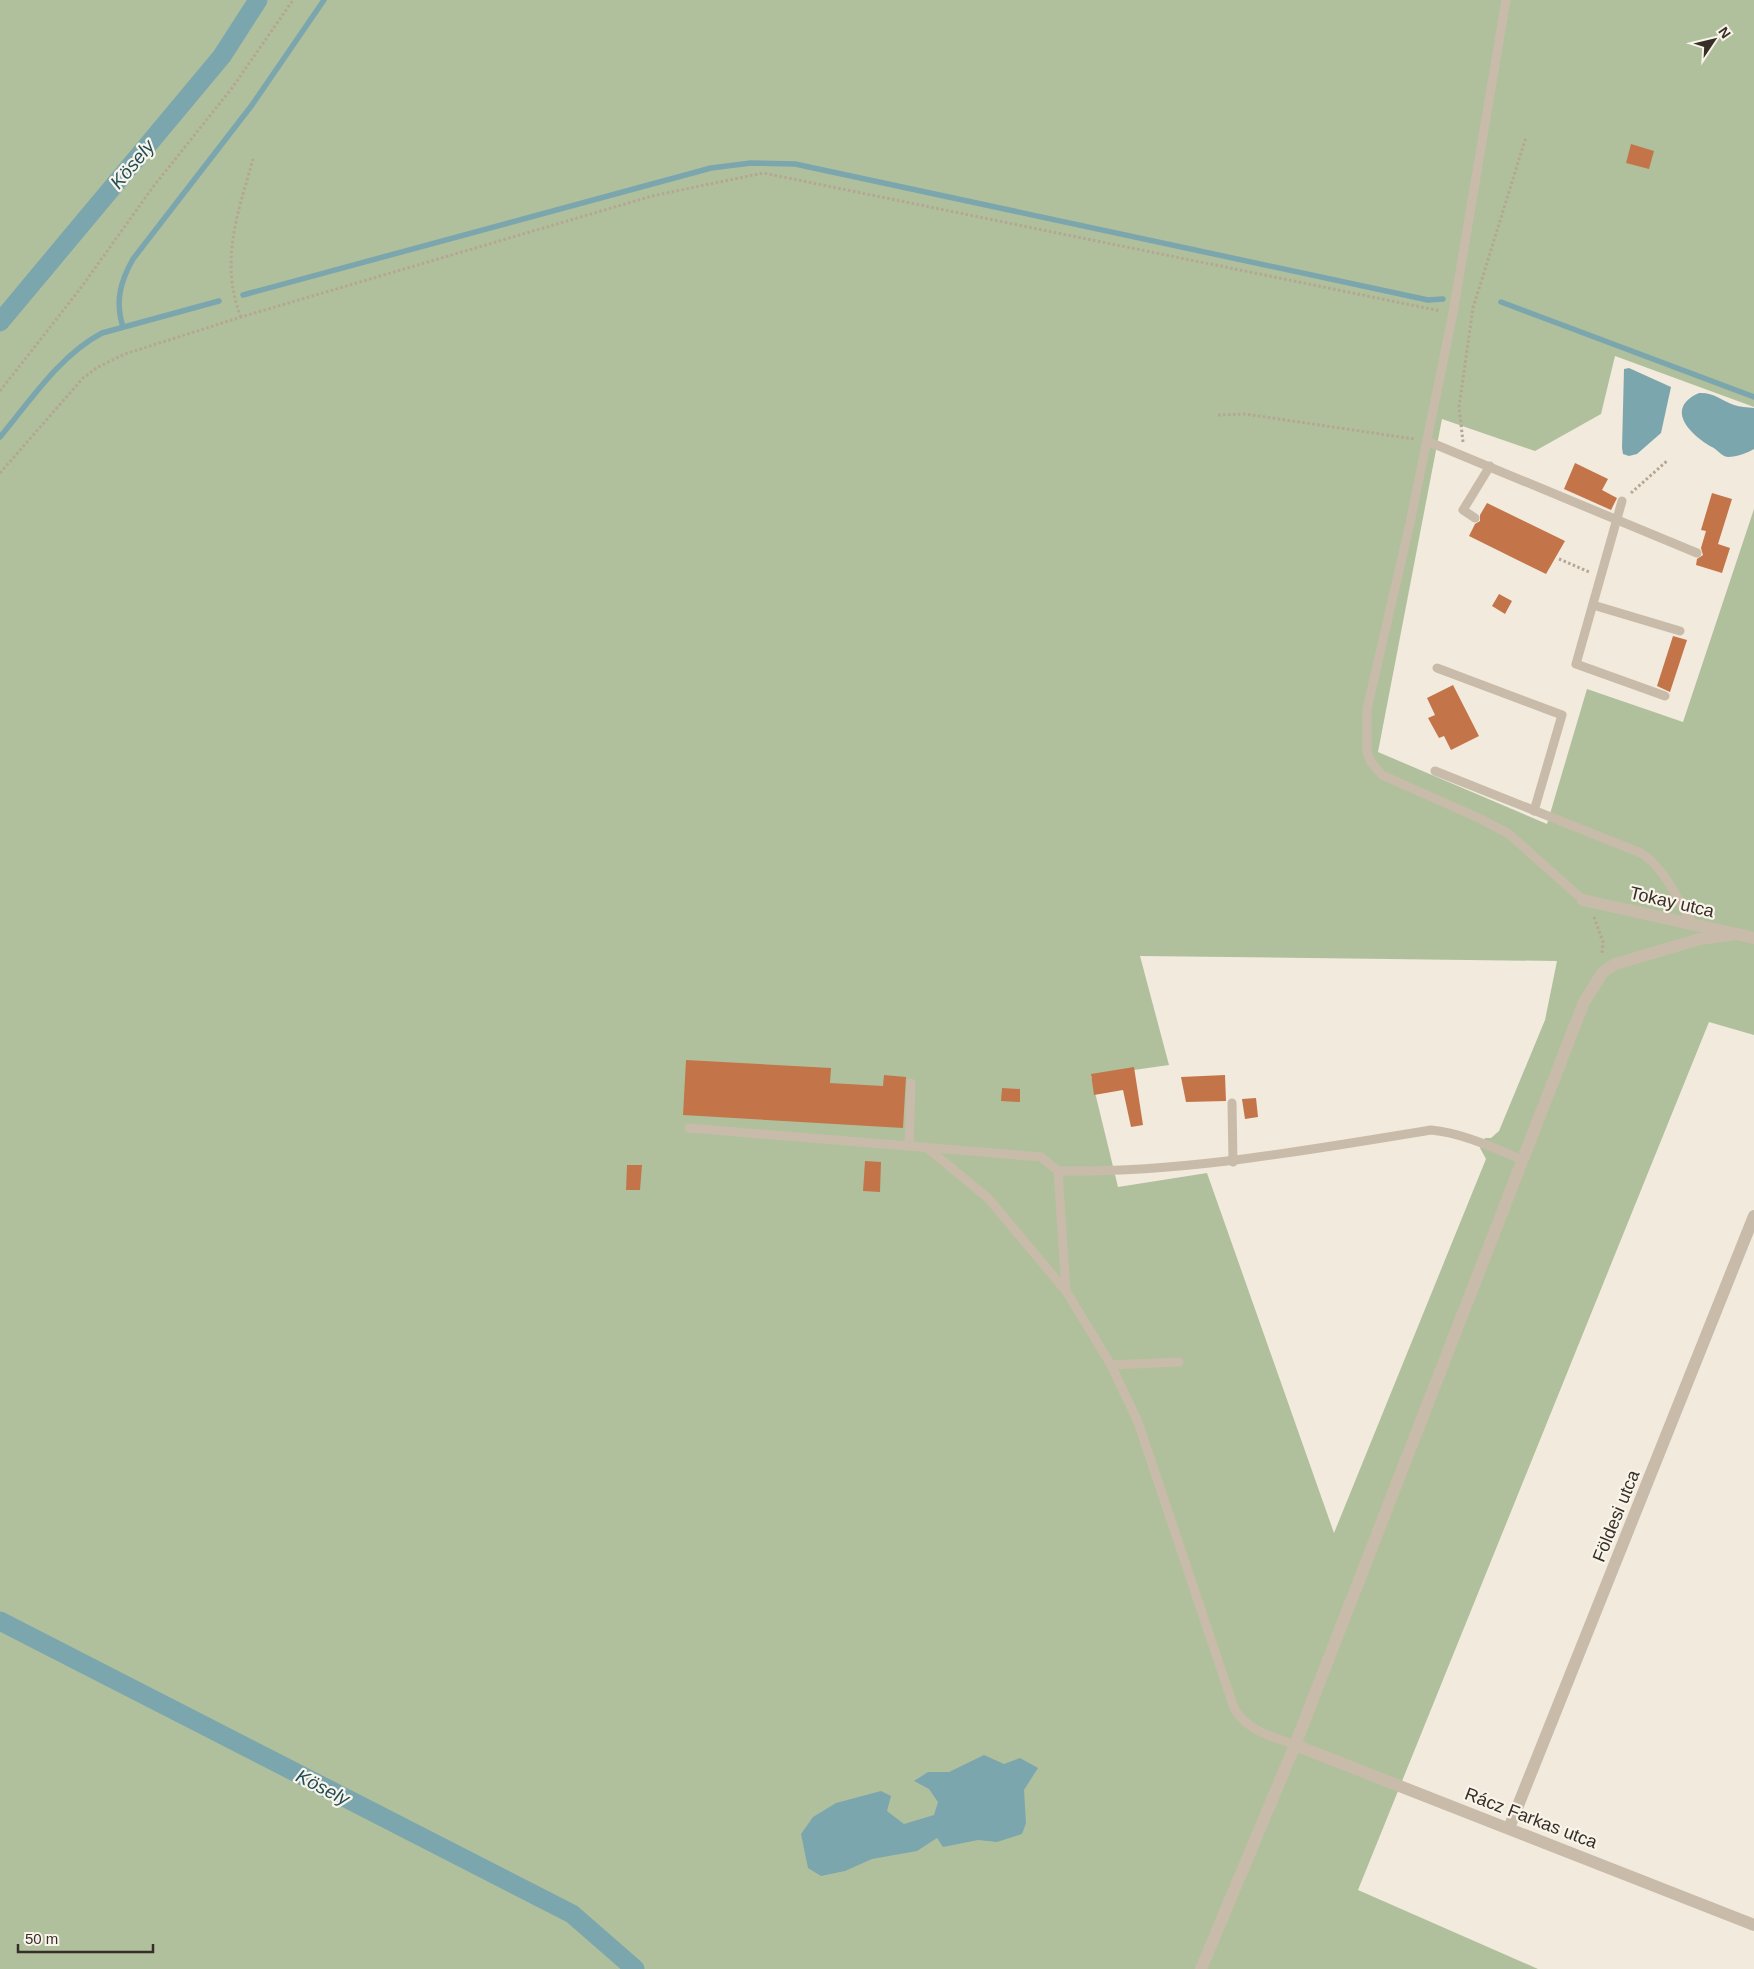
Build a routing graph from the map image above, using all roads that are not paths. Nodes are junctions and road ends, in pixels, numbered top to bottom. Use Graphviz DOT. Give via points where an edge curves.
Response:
graph roads {
  1 [pos="1506,0"];
  2 [pos="1427,441"];
  3 [pos="1490,466"];
  4 [pos="1622,501"];
  5 [pos="1475,518"];
  6 [pos="1617,521"];
  7 [pos="1696,554"];
  8 [pos="1593,604"];
  9 [pos="1680,631"];
  10 [pos="1437,668"];
  11 [pos="1665,696"];
  12 [pos="1435,771"];
  13 [pos="1534,811"];
  14 [pos="1583,900"];
  15 [pos="1693,924"];
  16 [pos="1737,934"];
  17 [pos="1754,938"];
  18 [pos="911,1083"];
  19 [pos="1232,1103"];
  20 [pos="688,1128"];
  21 [pos="909,1145"];
  22 [pos="925,1146"];
  23 [pos="1523,1160"];
  24 [pos="1233,1162"];
  25 [pos="1058,1171"];
  26 [pos="1754,1216"];
  27 [pos="1066,1291"];
  28 [pos="1179,1362"];
  29 [pos="1111,1365"];
  30 [pos="1295,1745"];
  31 [pos="1509,1828"];
  32 [pos="1754,1925"];
  33 [pos="1201,1969"];
  1 -- 2 [label="lane" via="1454,313"];
  2 -- 3 [label="lane"];
  2 -- 14 [label="lane" via="1367,710 1367,752 1382,776 1509,834"];
  3 -- 5 [label="lane" via="1463,510"];
  3 -- 6 [label="lane"];
  4 -- 6 [label="lane"];
  6 -- 7 [label="lane"];
  6 -- 8 [label="lane"];
  8 -- 9 [label="lane"];
  8 -- 11 [label="lane" via="1576,664"];
  10 -- 13 [label="lane" via="1562,715"];
  12 -- 13 [label="lane"];
  13 -- 15 [label="lane" via="1650,859"];
  14 -- 15 [label="street, Tokay utca"];
  15 -- 16 [label="street, Tokay utca"];
  16 -- 17 [label="street, Tokay utca"];
  16 -- 23 [label="street" via="1700,939 1629,958 1603,972 1584,1002"];
  18 -- 21 [label="lane"];
  19 -- 24 [label="lane"];
  20 -- 21 [label="lane"];
  21 -- 22 [label="lane"];
  22 -- 25 [label="lane" via="1041,1157"];
  22 -- 27 [label="lane" via="988,1198"];
  23 -- 24 [label="lane" via="1482,1144 1431,1130"];
  23 -- 30 [label="street"];
  24 -- 25 [label="lane"];
  25 -- 27 [label="lane"];
  26 -- 31 [label="street, Földesi utca"];
  27 -- 29 [label="lane"];
  28 -- 29 [label="lane"];
  29 -- 30 [label="lane" via="1138,1422 1234,1708 1249,1726"];
  30 -- 31 [label="street, Rácz Farkas utca"];
  30 -- 33 [label="street"];
  31 -- 32 [label="street, Rácz Farkas utca"];
}
